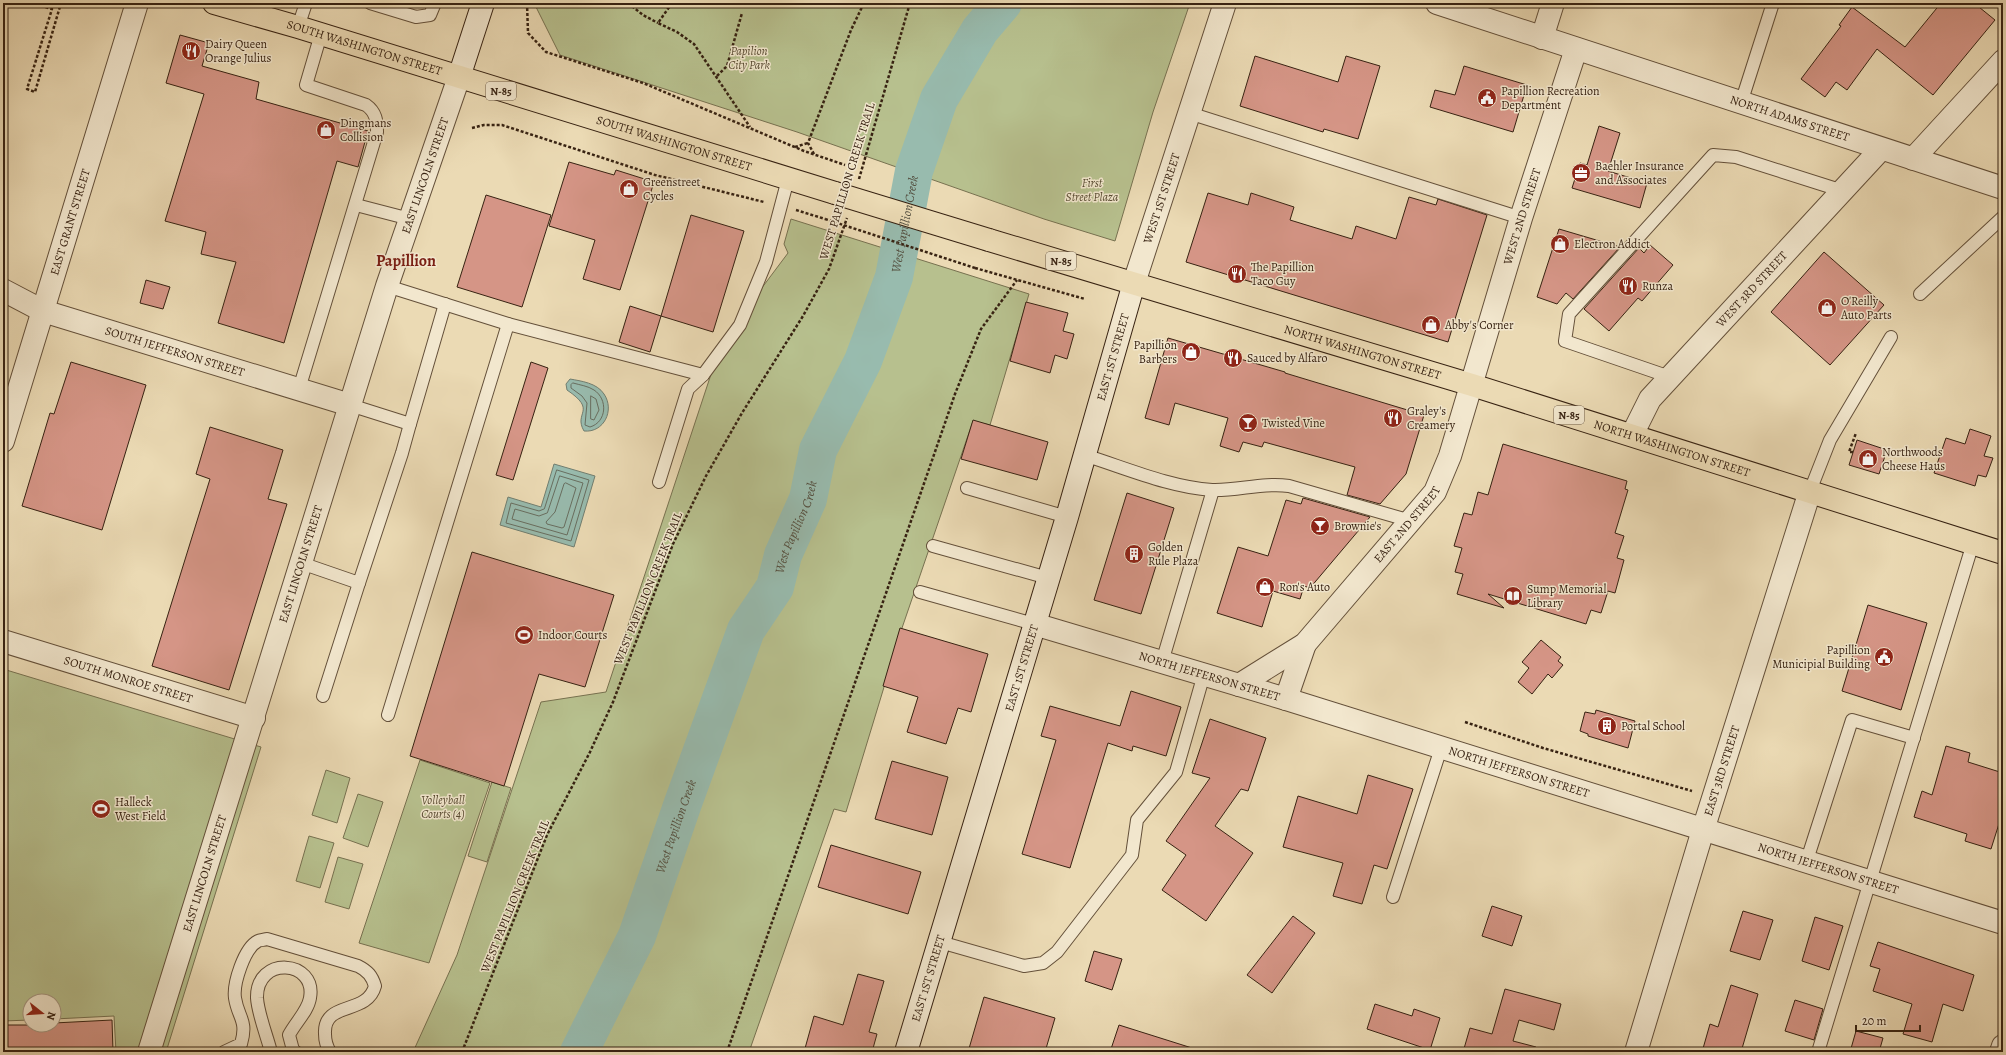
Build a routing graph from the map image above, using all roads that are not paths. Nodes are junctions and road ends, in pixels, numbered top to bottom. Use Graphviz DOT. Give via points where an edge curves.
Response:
graph roads {
  1 [pos="137,3"];
  2 [pos="214,3"];
  3 [pos="306,3"];
  4 [pos="370,3"];
  5 [pos="435,3"];
  6 [pos="483,3"];
  7 [pos="1225,3"];
  8 [pos="1437,3"];
  9 [pos="1553,3"];
  10 [pos="1773,3"];
  11 [pos="252,8"];
  12 [pos="298,27"];
  13 [pos="321,34"];
  14 [pos="1542,38"];
  15 [pos="1576,49"];
  16 [pos="2003,62"];
  17 [pos="458,78"];
  18 [pos="1741,103"];
  19 [pos="1189,113"];
  20 [pos="1881,149"];
  21 [pos="1913,159"];
  22 [pos="788,179"];
  23 [pos="2003,188"];
  24 [pos="1843,191"];
  25 [pos="356,204"];
  26 [pos="2003,217"];
  27 [pos="1521,218"];
  28 [pos="410,220"];
  29 [pos="1134,282"];
  30 [pos="388,286"];
  31 [pos="3,290"];
  32 [pos="1920,294"];
  33 [pos="445,304"];
  34 [pos="43,311"];
  35 [pos="508,324"];
  36 [pos="1891,337"];
  37 [pos="703,375"];
  38 [pos="1670,377"];
  39 [pos="1472,385"];
  40 [pos="298,389"];
  41 [pos="350,405"];
  42 [pos="410,424"];
  43 [pos="1632,435"];
  44 [pos="3,441"];
  45 [pos="1084,455"];
  46 [pos="659,482"];
  47 [pos="967,488"];
  48 [pos="1213,490"];
  49 [pos="1810,491"];
  50 [pos="1066,517"];
  51 [pos="1411,521"];
  52 [pos="1973,543"];
  53 [pos="933,546"];
  54 [pos="2003,553"];
  55 [pos="301,563"];
  56 [pos="1048,578"];
  57 [pos="359,583"];
  58 [pos="920,592"];
  59 [pos="1034,624"];
  60 [pos="3,641"];
  61 [pos="1305,644"];
  62 [pos="1162,662"];
  63 [pos="1204,674"];
  64 [pos="1239,685"];
  65 [pos="323,696"];
  66 [pos="1286,699"];
  67 [pos="388,715"];
  68 [pos="254,718"];
  69 [pos="1914,738"];
  70 [pos="1441,748"];
  71 [pos="1703,830"];
  72 [pos="1806,863"];
  73 [pos="1869,883"];
  74 [pos="1393,897"];
  75 [pos="2003,923"];
  76 [pos="940,942"];
  77 [pos="2003,1046"];
  78 [pos="149,1052"];
  79 [pos="224,1052"];
  80 [pos="271,1052"];
  81 [pos="296,1052"];
  82 [pos="330,1052"];
  83 [pos="906,1052"];
  84 [pos="1636,1052"];
  85 [pos="1818,1052"];
  86 [pos="2001,1052"];
  1 -- 34 [label="street, EAST GRANT STREET"];
  2 -- 11 [label="main road, SOUTH WASHINGTON STREET / N-85"];
  3 -- 12 [label="lane"];
  4 -- 5 [label="lane" via="416,17 430,15"];
  6 -- 17 [label="street, EAST LINCOLN STREET"];
  7 -- 19 [label="street"];
  8 -- 14 [label="street"];
  9 -- 14 [label="street"];
  10 -- 18 [label="lane"];
  11 -- 12 [label="main road, SOUTH WASHINGTON STREET / N-85"];
  12 -- 13 [label="main road, SOUTH WASHINGTON STREET / N-85"];
  13 -- 17 [label="main road, SOUTH WASHINGTON STREET / N-85"];
  13 -- 25 [label="lane" via="306,85 354,100 373,109 376,119 377,132"];
  14 -- 15 [label="street, NORTH ADAMS STREET"];
  15 -- 18 [label="street, NORTH ADAMS STREET"];
  15 -- 27 [label="street, WEST 2ND STREET"];
  16 -- 21 [label="street"];
  17 -- 22 [label="main road, SOUTH WASHINGTON STREET / N-85"];
  17 -- 28 [label="street, EAST LINCOLN STREET"];
  18 -- 20 [label="street, NORTH ADAMS STREET"];
  19 -- 27 [label="lane"];
  19 -- 29 [label="street, WEST 1ST STREET"];
  20 -- 21 [label="street, NORTH ADAMS STREET"];
  20 -- 24 [label="street, WEST 3RD STREET"];
  21 -- 23 [label="street, NORTH ADAMS STREET"];
  22 -- 29 [label="main road, SOUTH WASHINGTON STREET / N-85, bridge"];
  22 -- 37 [label="lane" via="766,262 740,325"];
  24 -- 38 [label="street, WEST 3RD STREET"];
  24 -- 38 [label="lane" via="1736,157 1713,155 1569,314 1565,341"];
  25 -- 28 [label="lane"];
  25 -- 40 [label="lane"];
  26 -- 32 [label="lane"];
  27 -- 39 [label="street, WEST 2ND STREET"];
  28 -- 30 [label="street, EAST LINCOLN STREET"];
  29 -- 39 [label="main road, NORTH WASHINGTON STREET / N-85"];
  29 -- 45 [label="street, EAST 1ST STREET"];
  30 -- 33 [label="lane"];
  30 -- 41 [label="street, EAST LINCOLN STREET"];
  31 -- 34 [label="street, SOUTH JEFFERSON STREET"];
  33 -- 35 [label="lane"];
  33 -- 42 [label="lane"];
  34 -- 40 [label="street, SOUTH JEFFERSON STREET"];
  34 -- 44 [label="street, EAST GRANT STREET"];
  35 -- 37 [label="lane"];
  35 -- 67 [label="lane"];
  36 -- 49 [label="lane" via="1830,440"];
  37 -- 46 [label="lane" via="688,389"];
  38 -- 43 [label="street, WEST 3RD STREET" via="1650,399"];
  39 -- 43 [label="main road, NORTH WASHINGTON STREET / N-85"];
  39 -- 51 [label="street, EAST 2ND STREET" via="1444,474 1435,492"];
  40 -- 41 [label="street, SOUTH JEFFERSON STREET"];
  41 -- 42 [label="lane"];
  41 -- 55 [label="street, EAST LINCOLN STREET"];
  42 -- 57 [label="lane"];
  43 -- 49 [label="main road, NORTH WASHINGTON STREET / N-85"];
  45 -- 48 [label="lane" via="1178,485"];
  45 -- 50 [label="street, EAST 1ST STREET"];
  47 -- 50 [label="lane"];
  48 -- 51 [label="lane" via="1275,484 1289,486"];
  48 -- 62 [label="lane"];
  49 -- 52 [label="main road, NORTH WASHINGTON STREET / N-85"];
  49 -- 71 [label="street, EAST 3RD STREET"];
  50 -- 56 [label="street, EAST 1ST STREET"];
  51 -- 61 [label="street, EAST 2ND STREET"];
  52 -- 54 [label="main road, NORTH WASHINGTON STREET / N-85"];
  52 -- 69 [label="lane"];
  53 -- 56 [label="lane"];
  55 -- 57 [label="lane"];
  55 -- 68 [label="street, EAST LINCOLN STREET"];
  56 -- 59 [label="street, EAST 1ST STREET"];
  57 -- 65 [label="lane"];
  58 -- 59 [label="lane"];
  59 -- 62 [label="street, NORTH JEFFERSON STREET"];
  59 -- 76 [label="street, EAST 1ST STREET"];
  60 -- 68 [label="street, SOUTH MONROE STREET"];
  61 -- 64 [label="street"];
  61 -- 66 [label="street"];
  62 -- 63 [label="street, NORTH JEFFERSON STREET"];
  63 -- 64 [label="street, NORTH JEFFERSON STREET"];
  63 -- 76 [label="lane" via="1176,772 1137,820 1132,855 1057,952 1043,963 1024,966"];
  64 -- 66 [label="street, NORTH JEFFERSON STREET"];
  66 -- 70 [label="street, NORTH JEFFERSON STREET"];
  68 -- 78 [label="street, EAST LINCOLN STREET"];
  69 -- 72 [label="lane" via="1852,720"];
  69 -- 73 [label="lane"];
  70 -- 71 [label="street, NORTH JEFFERSON STREET"];
  70 -- 74 [label="lane"];
  71 -- 72 [label="street, NORTH JEFFERSON STREET"];
  71 -- 84 [label="street, EAST 3RD STREET"];
  72 -- 73 [label="street, NORTH JEFFERSON STREET"];
  73 -- 75 [label="street, NORTH JEFFERSON STREET"];
  73 -- 85 [label="lane"];
  76 -- 83 [label="street, EAST 1ST STREET"];
  77 -- 86 [label="street"];
  79 -- 82 [label="lane" via="241,1044 243,1036 242,1020 235,999 244,956 257,942 267,939 358,966 367,970 372,978 375,986 368,1000 334,1013 328,1021 324,1030"];
  80 -- 81 [label="lane" via="257,999 258,988 262,978 270,971 289,968 299,971 308,979 310,987 308,1006 289,1035 293,1050"];
}
